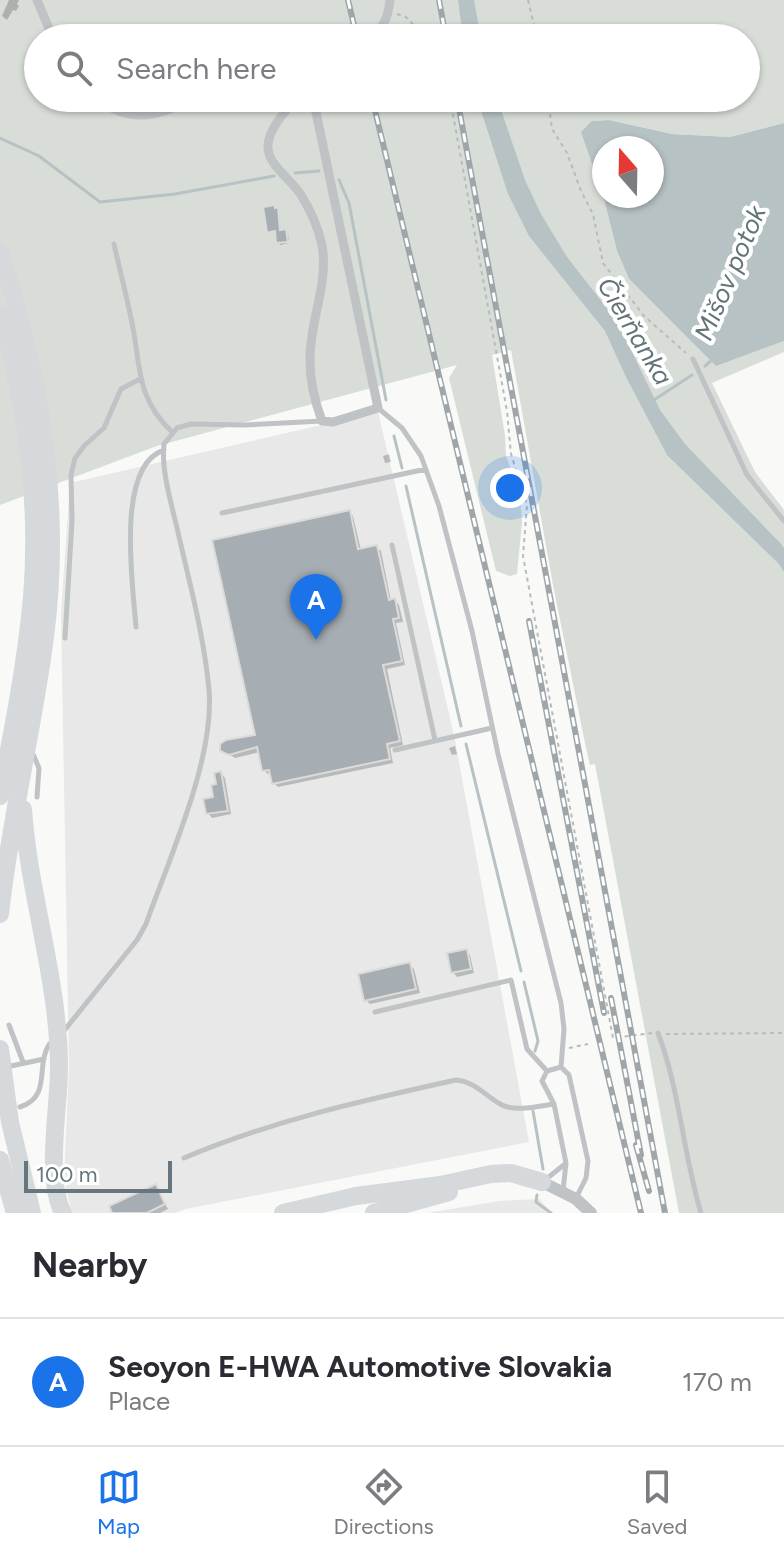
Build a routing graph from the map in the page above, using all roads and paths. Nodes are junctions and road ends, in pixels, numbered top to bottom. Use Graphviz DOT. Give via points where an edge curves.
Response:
graph roads {
  1 [pos="37,0"];
  2 [pos="390,0"];
  3 [pos="528,0"];
  4 [pos="388,12"];
  5 [pos="47,24"];
  6 [pos="382,24"];
  7 [pos="415,24"];
  8 [pos="534,24"];
  9 [pos="120,112"];
  10 [pos="159,112"];
  11 [pos="286,112"];
  12 [pos="316,112"];
  13 [pos="453,112"];
  14 [pos="550,112"];
  15 [pos="114,244"];
  16 [pos="0,252"];
  17 [pos="0,314"];
  18 [pos="693,359"];
  19 [pos="140,379"];
  20 [pos="378,408"];
  21 [pos="322,421"];
  22 [pos="172,432"];
  23 [pos="164,450"];
  24 [pos="426,469"];
  25 [pos="222,513"];
  26 [pos="784,521"];
  27 [pos="392,545"];
  28 [pos="136,627"];
  29 [pos="65,638"];
  30 [pos="492,728"];
  31 [pos="435,740"];
  32 [pos="27,745"];
  33 [pos="395,750"];
  34 [pos="20,776"];
  35 [pos="0,796"];
  36 [pos="37,797"];
  37 [pos="0,914"];
  38 [pos="375,1012"];
  39 [pos="9,1025"];
  40 [pos="658,1033"];
  41 [pos="784,1033"];
  42 [pos="588,1044"];
  43 [pos="0,1049"];
  44 [pos="564,1049"];
  45 [pos="44,1059"];
  46 [pos="23,1062"];
  47 [pos="11,1066"];
  48 [pos="561,1067"];
  49 [pos="547,1071"];
  50 [pos="554,1104"];
  51 [pos="20,1107"];
  52 [pos="184,1158"];
  53 [pos="0,1160"];
  54 [pos="566,1163"];
  55 [pos="542,1182"];
  56 [pos="563,1191"];
  57 [pos="576,1199"];
  58 [pos="15,1213"];
  59 [pos="32,1213"];
  60 [pos="63,1213"];
  61 [pos="283,1213"];
  62 [pos="374,1213"];
  63 [pos="591,1213"];
  64 [pos="701,1213"];
  1 -- 5 [label="street"];
  2 -- 4 [label="street"];
  3 -- 8 [label="path"];
  4 -- 6 [label="street"];
  4 -- 7 [label="path"];
  9 -- 10 [label="street" via="145,117"];
  11 -- 21 [label="street" via="267,147 317,224 323,250 310,360"];
  12 -- 20 [label="street"];
  13 -- 40 [label="path" via="511,454 527,505 523,556 613,1038"];
  14 -- 18 [label="path" via="552,129 593,214 603,263 645,317"];
  15 -- 19 [label="lane"];
  16 -- 32 [label="highway" via="30,362 47,465 51,560"];
  17 -- 35 [label="highway" via="30,466 34,561 28,634"];
  18 -- 26 [label="lane" via="747,475"];
  19 -- 22 [label="lane" via="152,407"];
  19 -- 29 [label="lane" via="121,389 104,428 75,458"];
  20 -- 21 [label="street"];
  20 -- 24 [label="lane" via="402,428"];
  21 -- 22 [label="lane" via="191,424"];
  22 -- 23 [label="lane"];
  23 -- 28 [label="lane" via="145,462 131,504"];
  23 -- 45 [label="lane" via="206,667 205,748 141,932 48,1047"];
  24 -- 25 [label="lane"];
  24 -- 30 [label="lane" via="472,631"];
  27 -- 31 [label="lane"];
  30 -- 31 [label="lane"];
  30 -- 44 [label="lane" via="561,1003"];
  31 -- 33 [label="lane"];
  32 -- 34 [label="highway"];
  32 -- 36 [label="lane" via="39,768"];
  34 -- 37 [label="highway"];
  34 -- 60 [label="highway" via="29,874 56,1016 54,1185"];
  38 -- 49 [label="lane" via="511,980 527,1049"];
  39 -- 46 [label="lane"];
  40 -- 41 [label="path"];
  40 -- 64 [label="lane"];
  42 -- 44 [label="path"];
  43 -- 59 [label="highway" via="10,1122"];
  44 -- 48 [label="lane"];
  45 -- 46 [label="lane"];
  45 -- 51 [label="lane" via="41,1090"];
  46 -- 47 [label="lane"];
  48 -- 49 [label="lane"];
  48 -- 57 [label="lane" via="569,1075 588,1161"];
  49 -- 50 [label="lane" via="542,1084"];
  50 -- 52 [label="lane" via="504,1106 473,1084 456,1080 288,1119"];
  50 -- 54 [label="lane"];
  53 -- 58 [label="highway"];
  54 -- 55 [label="lane"];
  54 -- 56 [label="lane"];
  55 -- 56 [label="street"];
  55 -- 61 [label="highway" via="511,1173 491,1174"];
  55 -- 62 [label="highway" via="478,1186"];
  56 -- 57 [label="street"];
  57 -- 63 [label="street"];
}
